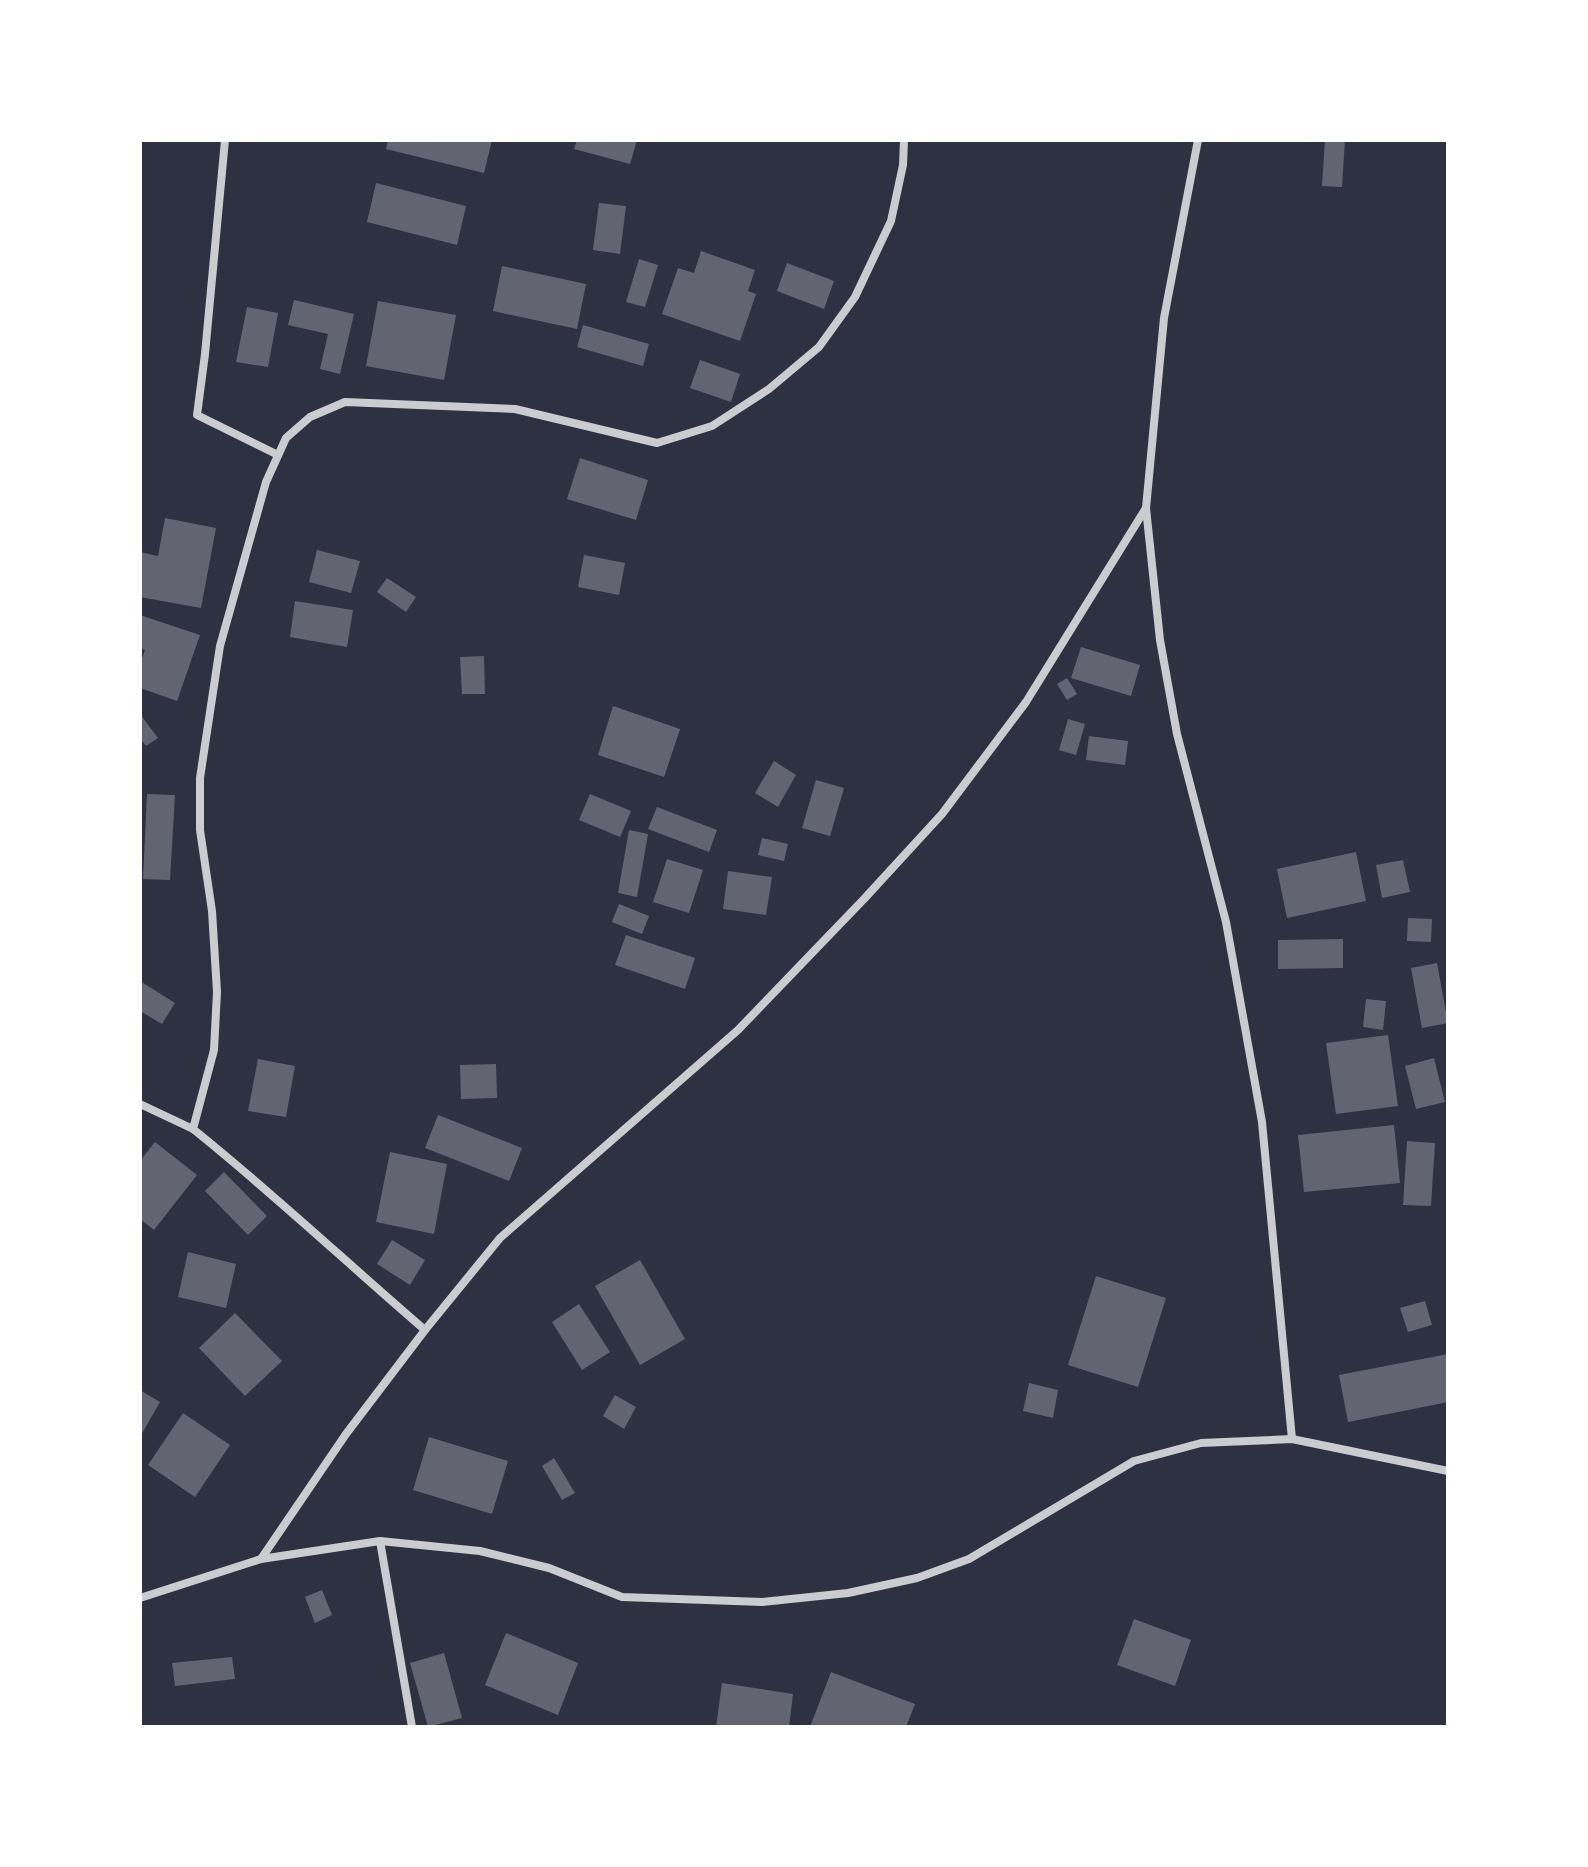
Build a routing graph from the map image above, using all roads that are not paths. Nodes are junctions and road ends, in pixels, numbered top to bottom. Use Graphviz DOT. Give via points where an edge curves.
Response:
graph roads {
  1 [pos="225,140"];
  2 [pos="904,140"];
  3 [pos="1198,140"];
  4 [pos="278,455"];
  5 [pos="1146,508"];
  6 [pos="140,1104"];
  7 [pos="193,1129"];
  8 [pos="425,1330"];
  9 [pos="1292,1439"];
  10 [pos="1448,1471"];
  11 [pos="380,1541"];
  12 [pos="261,1559"];
  13 [pos="140,1598"];
  14 [pos="412,1727"];
  1 -- 4 [label="street" via="197,415"];
  2 -- 4 [label="street" via="891,221 855,297 819,347 769,389 712,426 657,443 515,409 345,402 310,417 286,438"];
  3 -- 5 [label="street" via="1164,318"];
  4 -- 7 [label="street" via="220,646 200,778 200,830 217,992 214,1050"];
  5 -- 8 [label="street" via="1026,702 942,814 738,1030 500,1238"];
  5 -- 9 [label="street" via="1160,640 1177,734 1226,922 1262,1122"];
  6 -- 7 [label="street"];
  7 -- 8 [label="street"];
  8 -- 12 [label="street"];
  9 -- 10 [label="street"];
  9 -- 11 [label="street" via="1201,1443 1134,1461 969,1559 917,1578 848,1593 762,1602 622,1597 549,1568 480,1551"];
  11 -- 12 [label="street"];
  11 -- 14 [label="street"];
  12 -- 13 [label="street"];
}
